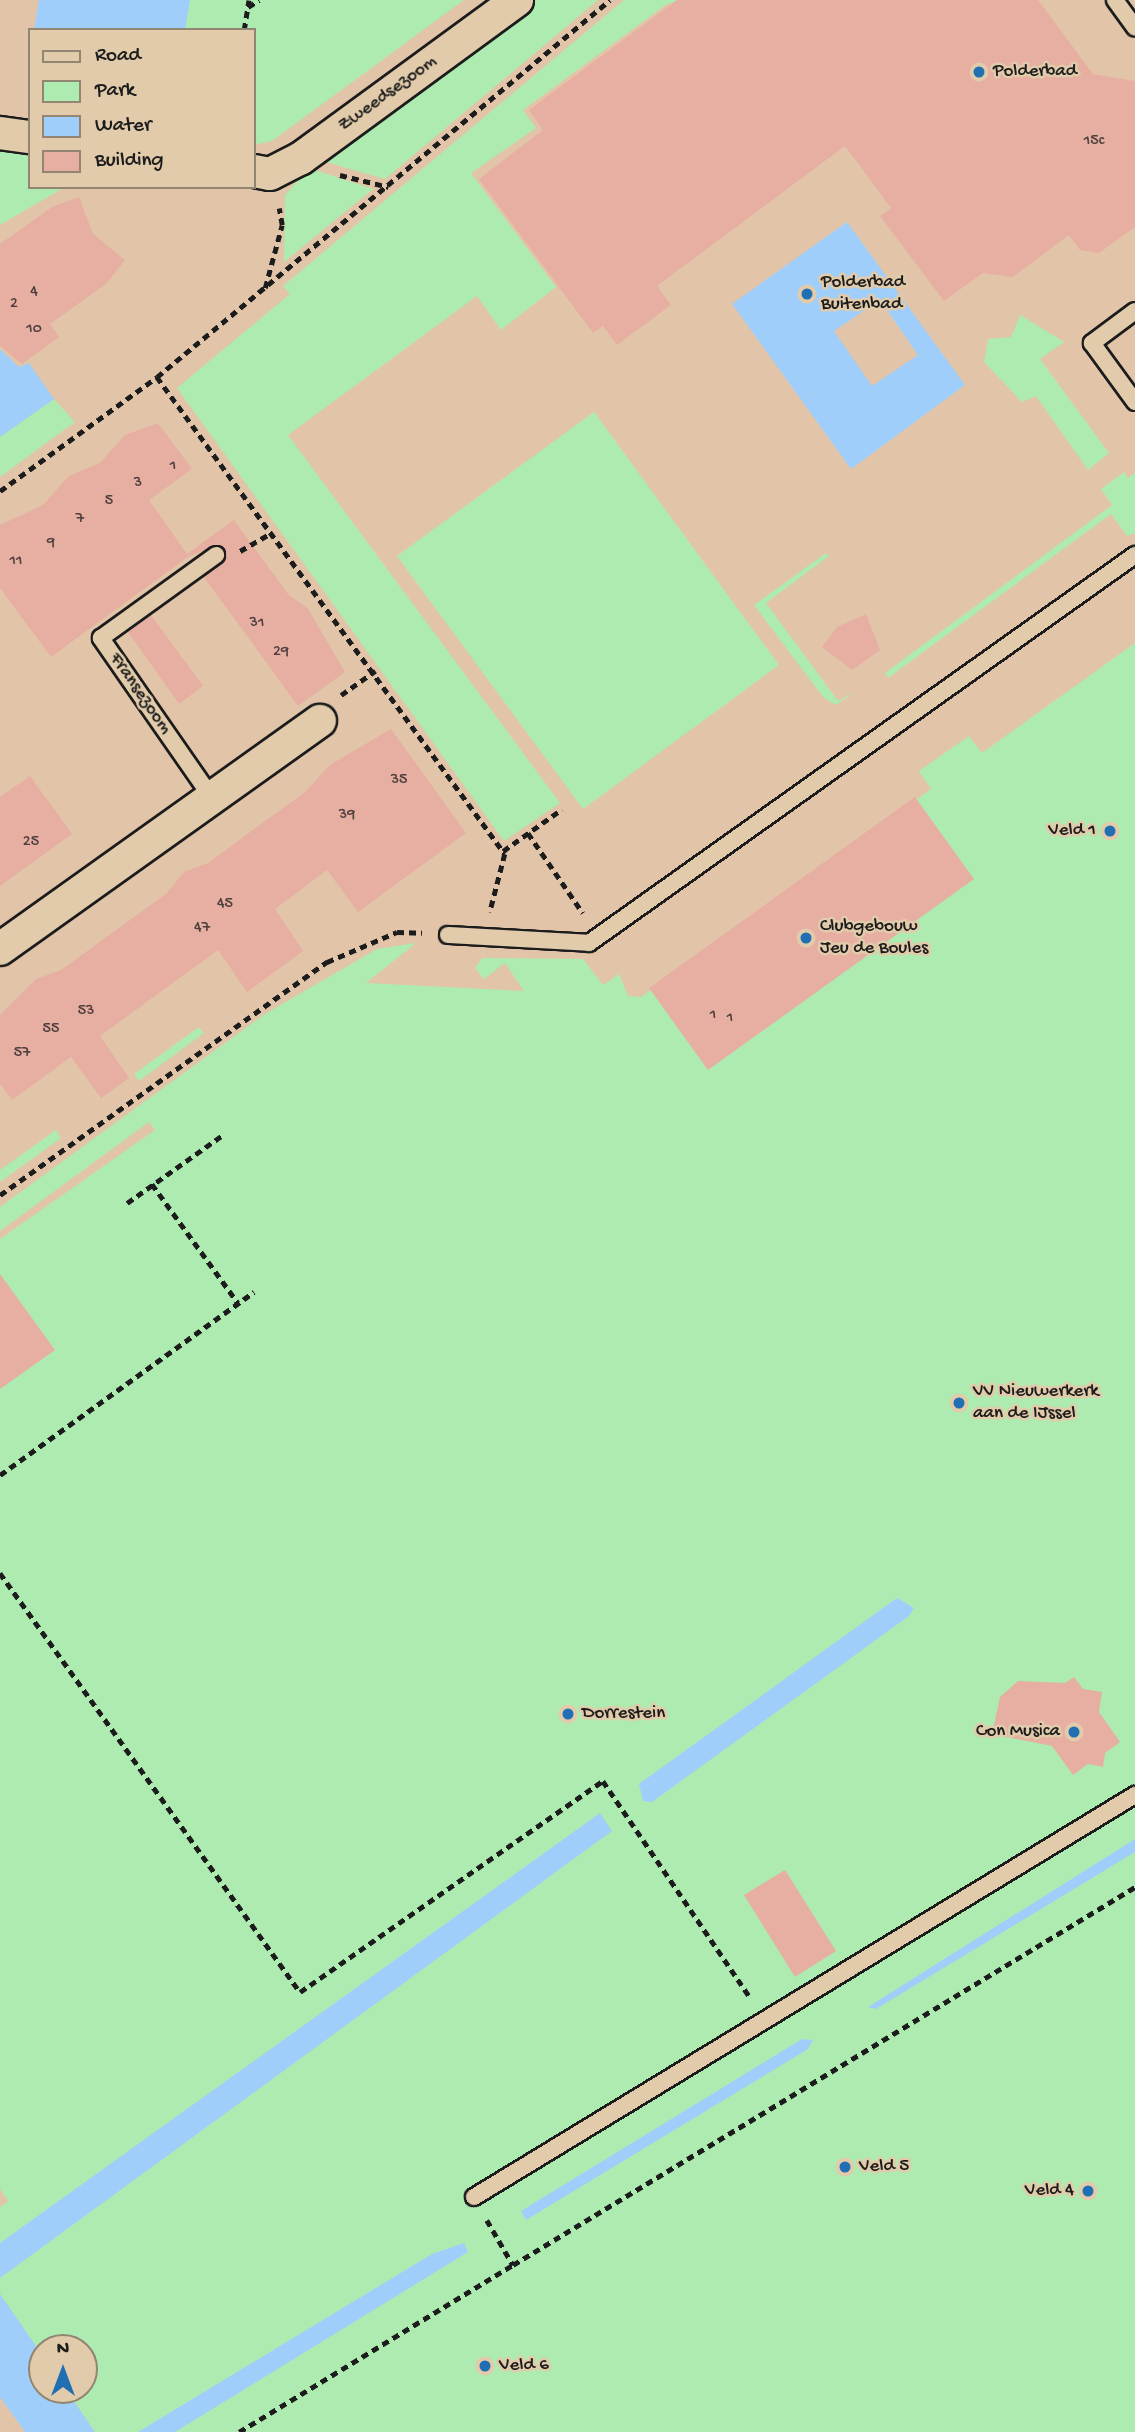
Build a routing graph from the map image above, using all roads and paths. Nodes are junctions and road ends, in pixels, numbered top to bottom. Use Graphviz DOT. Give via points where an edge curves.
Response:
graph roads {
  1 [pos="249,0"];
  2 [pos="259,0"];
  3 [pos="517,0"];
  4 [pos="610,0"];
  5 [pos="1115,0"];
  6 [pos="248,7"];
  7 [pos="244,28"];
  8 [pos="1135,28"];
  9 [pos="0,133"];
  10 [pos="28,137"];
  11 [pos="262,173"];
  12 [pos="265,289"];
  13 [pos="1135,311"];
  14 [pos="157,377"];
  15 [pos="1135,402"];
  16 [pos="0,491"];
  17 [pos="216,555"];
  18 [pos="1135,555"];
  19 [pos="320,721"];
  20 [pos="212,798"];
  21 [pos="562,808"];
  22 [pos="528,833"];
  23 [pos="503,851"];
  24 [pos="587,919"];
  25 [pos="448,935"];
  26 [pos="483,940"];
  27 [pos="0,949"];
  28 [pos="224,1134"];
  29 [pos="152,1184"];
  30 [pos="0,1195"];
  31 [pos="127,1203"];
  32 [pos="254,1292"];
  33 [pos="238,1303"];
  34 [pos="0,1475"];
  35 [pos="0,1573"];
  36 [pos="1135,1796"];
  37 [pos="1135,1887"];
  38 [pos="765,2020"];
  39 [pos="474,2197"];
  40 [pos="513,2265"];
  41 [pos="239,2432"];
  1 -- 6 [label="path"];
  2 -- 6 [label="path"];
  3 -- 11 [label="street, Zweedsezoom" via="300,159"];
  4 -- 12 [label="path"];
  5 -- 8 [label="lane"];
  6 -- 7 [label="path"];
  9 -- 10 [label="street"];
  11 -- 12 [label="path" via="282,225"];
  12 -- 14 [label="path"];
  13 -- 15 [label="lane" via="1092,343"];
  14 -- 16 [label="path"];
  14 -- 23 [label="path"];
  17 -- 20 [label="lane, Fransezoom" via="101,638"];
  18 -- 26 [label="lane" via="589,943"];
  19 -- 20 [label="street"];
  20 -- 27 [label="street"];
  21 -- 22 [label="path"];
  22 -- 23 [label="path"];
  22 -- 24 [label="path"];
  23 -- 26 [label="path"];
  25 -- 26 [label="lane"];
  25 -- 30 [label="path" via="397,932 327,962"];
  28 -- 29 [label="path"];
  29 -- 31 [label="path"];
  29 -- 33 [label="path"];
  32 -- 33 [label="path"];
  33 -- 34 [label="path"];
  35 -- 38 [label="path" via="300,1992 603,1781"];
  36 -- 38 [label="lane"];
  37 -- 40 [label="path"];
  38 -- 39 [label="lane"];
  39 -- 40 [label="path"];
  40 -- 41 [label="path"];
}
